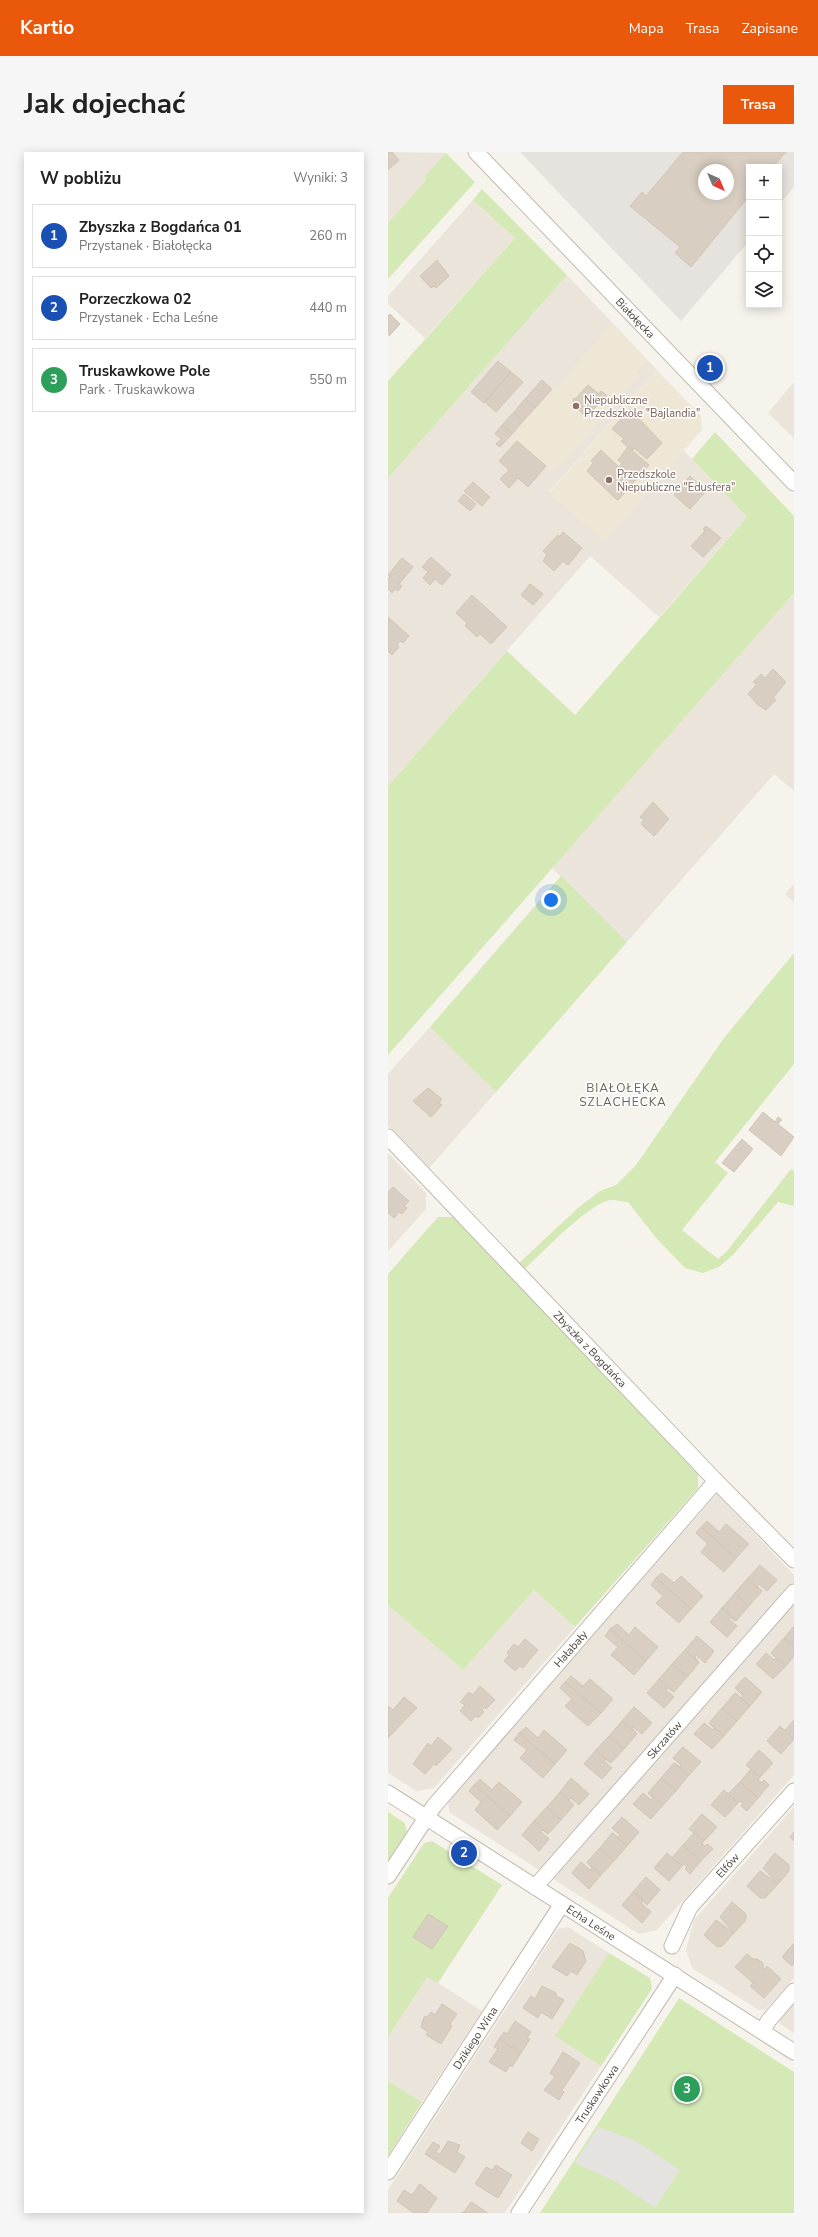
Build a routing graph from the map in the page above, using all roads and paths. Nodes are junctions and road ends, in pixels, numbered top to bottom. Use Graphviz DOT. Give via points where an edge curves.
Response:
graph roads {
  1 [pos="476,152"];
  2 [pos="794,483"];
  3 [pos="388,1136"];
  4 [pos="716,1481"];
  5 [pos="794,1560"];
  6 [pos="794,1592"];
  7 [pos="794,1791"];
  8 [pos="388,1792"];
  9 [pos="426,1817"];
  10 [pos="388,1876"];
  11 [pos="535,1887"];
  12 [pos="562,1904"];
  13 [pos="672,1946"];
  14 [pos="675,1975"];
  15 [pos="794,1991"];
  16 [pos="762,2031"];
  17 [pos="794,2052"];
  18 [pos="388,2172"];
  19 [pos="519,2213"];
  1 -- 2 [label="street, Białołęcka"];
  3 -- 4 [label="street, Zbyszka z Bogdańca"];
  4 -- 5 [label="street, Zbyszka z Bogdańca"];
  4 -- 9 [label="street, Hałabały"];
  6 -- 11 [label="street, Skrzatów"];
  7 -- 13 [label="street, Elfów" via="690,1907"];
  8 -- 9 [label="street, Echa Leśne"];
  9 -- 10 [label="street, Hałabały"];
  9 -- 11 [label="street, Echa Leśne"];
  11 -- 12 [label="street, Echa Leśne"];
  12 -- 14 [label="street, Echa Leśne"];
  12 -- 18 [label="street, Dzikiego Wina"];
  14 -- 16 [label="street, Echa Leśne"];
  14 -- 19 [label="street, Truskawkowa"];
  15 -- 16 [label="street"];
  16 -- 17 [label="street, Echa Leśne"];
}
